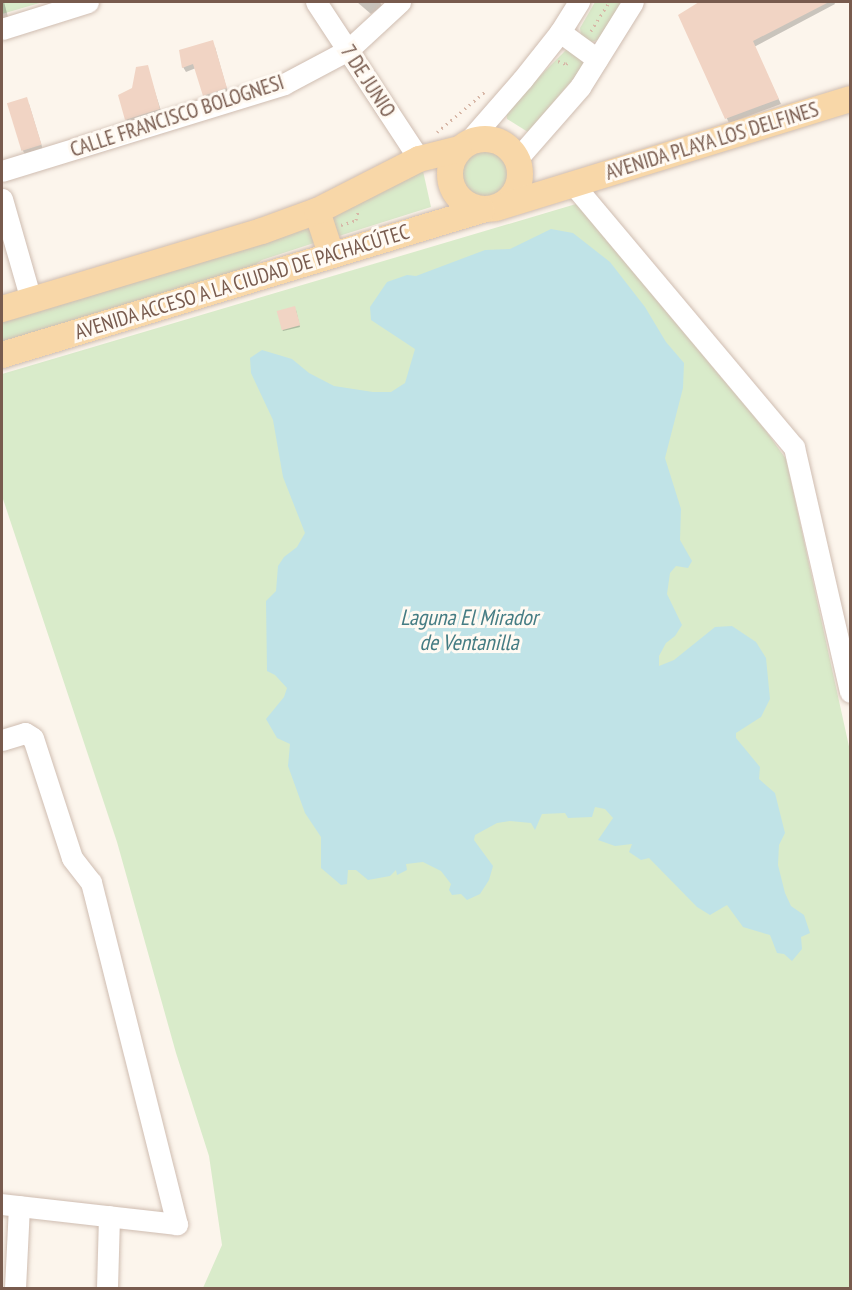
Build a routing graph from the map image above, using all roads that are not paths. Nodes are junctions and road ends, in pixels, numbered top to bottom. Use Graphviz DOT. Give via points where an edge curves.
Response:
graph roads {
  1 [pos="88,2"];
  2 [pos="316,2"];
  3 [pos="400,2"];
  4 [pos="579,2"];
  5 [pos="633,2"];
  6 [pos="2,29"];
  7 [pos="560,32"];
  8 [pos="348,50"];
  9 [pos="597,60"];
  10 [pos="850,99"];
  11 [pos="463,146"];
  12 [pos="419,159"];
  13 [pos="518,163"];
  14 [pos="2,171"];
  15 [pos="573,184"];
  16 [pos="2,199"];
  17 [pos="489,209"];
  18 [pos="317,211"];
  19 [pos="331,254"];
  20 [pos="31,300"];
  21 [pos="2,309"];
  22 [pos="2,355"];
  23 [pos="850,692"];
  24 [pos="2,740"];
  25 [pos="10,1205"];
  26 [pos="109,1216"];
  27 [pos="15,1288"];
  28 [pos="107,1288"];
  1 -- 6 [label="street"];
  2 -- 8 [label="street, 7 DE JUNIO"];
  3 -- 8 [label="street, CALLE FRANCISCO BOLOGNESI"];
  4 -- 7 [label="street"];
  5 -- 9 [label="street"];
  7 -- 9 [label="street"];
  7 -- 11 [label="street"];
  8 -- 12 [label="street, 7 DE JUNIO"];
  8 -- 14 [label="street, CALLE FRANCISCO BOLOGNESI" via="284,84"];
  9 -- 13 [label="street"];
  10 -- 15 [label="main road, AVENIDA PLAYA LOS DELFINES"];
  11 -- 12 [label="main road, AVENIDA ACCESO A LA CIUDAD DE PACHACÚTEC"];
  11 -- 13 [label="main road" via="478,139 501,142"];
  11 -- 17 [label="main road" via="450,170 450,181 461,201"];
  12 -- 18 [label="main road, AVENIDA ACCESO A LA CIUDAD DE PACHACÚTEC"];
  13 -- 15 [label="main road"];
  13 -- 17 [label="main road" via="518,188"];
  15 -- 17 [label="main road, AVENIDA PLAYA LOS DELFINES"];
  15 -- 23 [label="street" via="794,447"];
  16 -- 20 [label="street"];
  17 -- 19 [label="main road, AVENIDA ACCESO A LA CIUDAD DE PACHACÚTEC"];
  18 -- 19 [label="main road"];
  18 -- 20 [label="main road, AVENIDA ACCESO A LA CIUDAD DE PACHACÚTEC"];
  19 -- 22 [label="main road, AVENIDA ACCESO A LA CIUDAD DE PACHACÚTEC"];
  20 -- 21 [label="main road, AVENIDA ACCESO A LA CIUDAD DE PACHACÚTEC"];
  24 -- 26 [label="street" via="25,734 33,738 72,858 91,882 177,1224"];
  25 -- 26 [label="street"];
  25 -- 27 [label="street"];
  26 -- 28 [label="street"];
}
